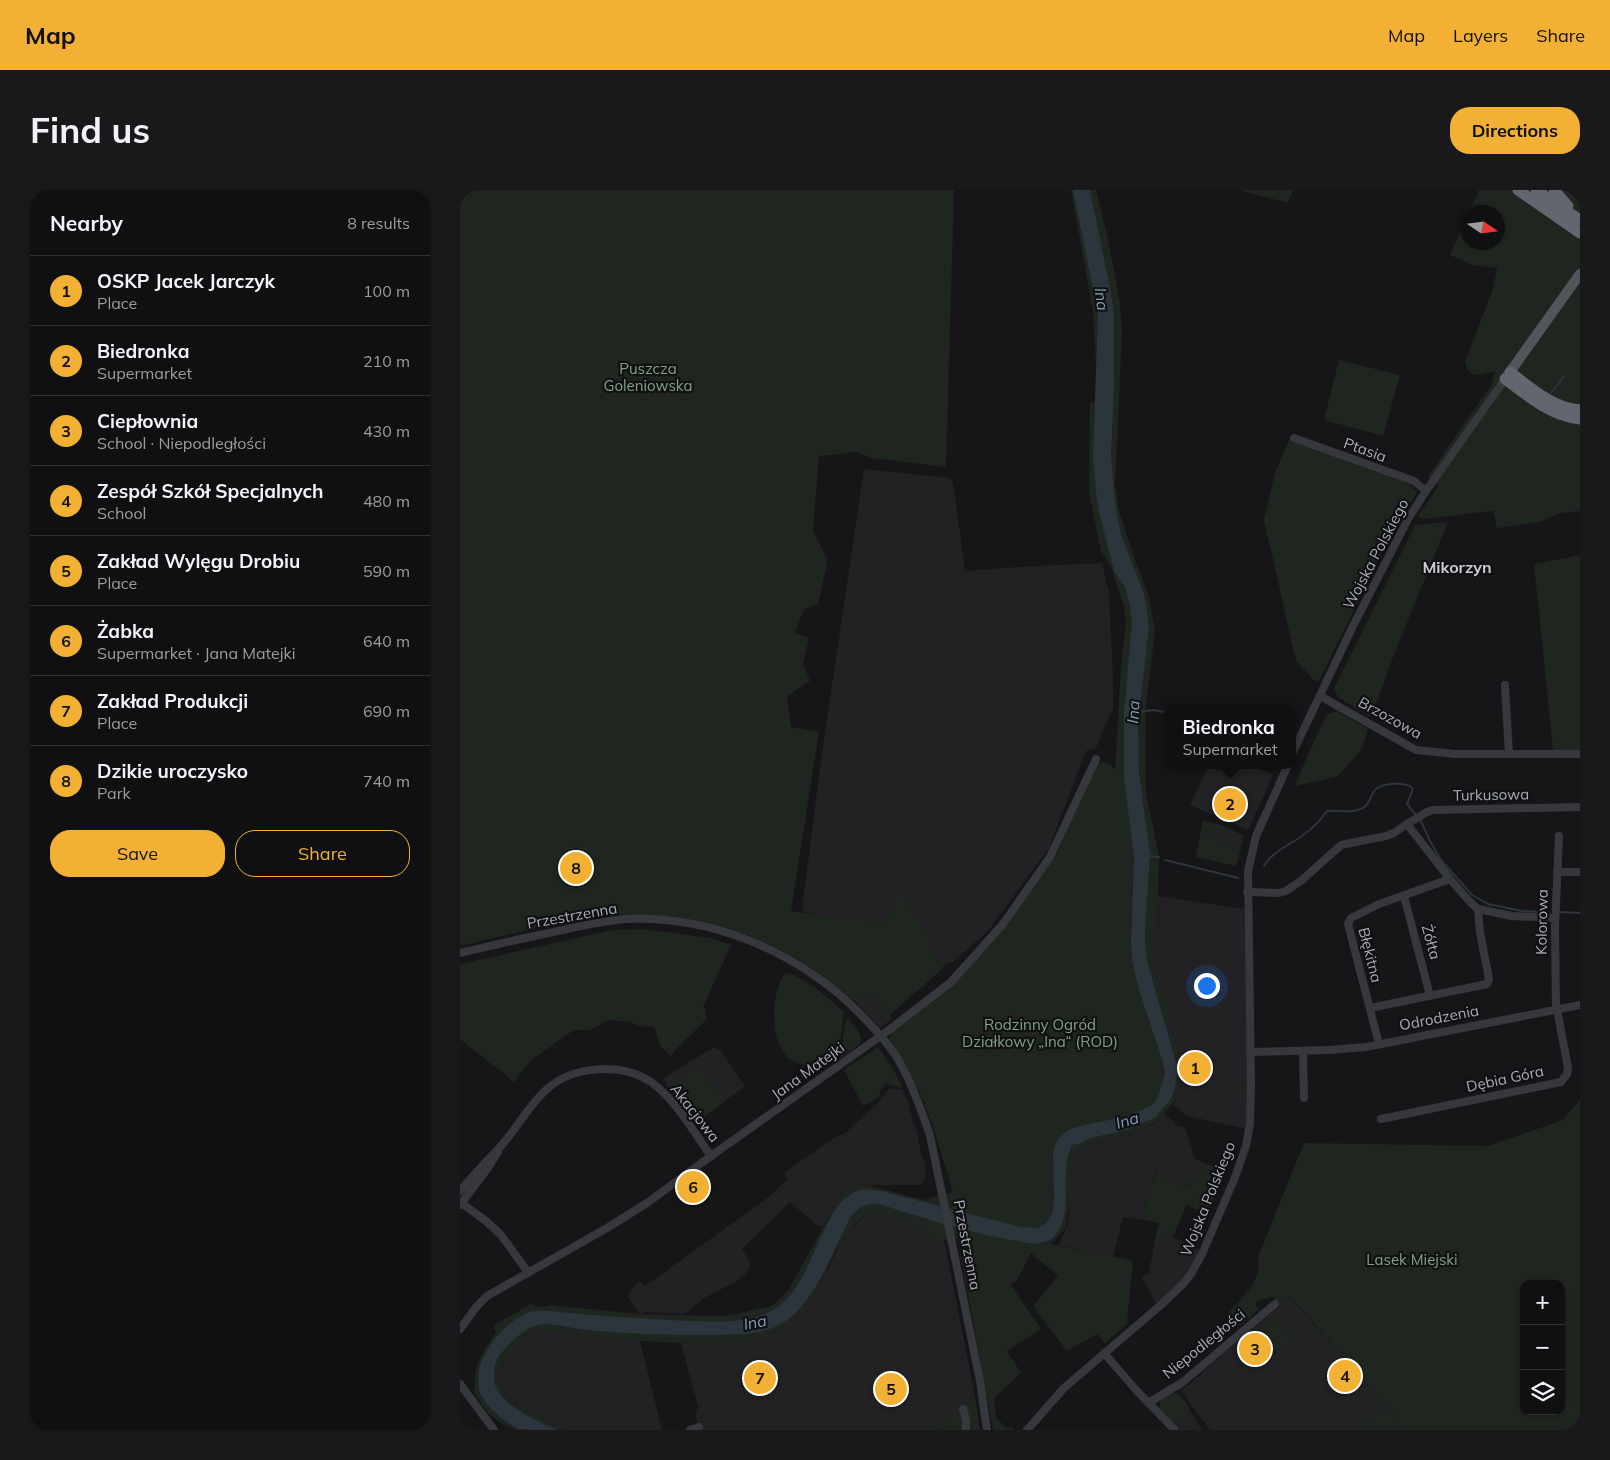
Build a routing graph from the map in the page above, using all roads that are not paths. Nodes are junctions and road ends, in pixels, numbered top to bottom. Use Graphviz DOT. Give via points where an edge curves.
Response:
graph roads {
  1 [pos="1518,190"];
  2 [pos="1536,190"];
  3 [pos="1554,190"];
  4 [pos="1579,220"];
  5 [pos="1580,233"];
  6 [pos="1580,274"];
  7 [pos="1507,376"];
  8 [pos="1580,410"];
  9 [pos="1580,419"];
  10 [pos="1294,438"];
  11 [pos="1426,491"];
  12 [pos="1505,685"];
  13 [pos="1320,696"];
  14 [pos="1296,746"];
  15 [pos="1510,754"];
  16 [pos="1580,754"];
  17 [pos="1096,759"];
  18 [pos="1286,769"];
  19 [pos="1580,806"];
  20 [pos="1407,824"];
  21 [pos="1559,836"];
  22 [pos="1557,872"];
  23 [pos="1580,872"];
  24 [pos="1450,879"];
  25 [pos="1247,892"];
  26 [pos="1404,896"];
  27 [pos="1478,909"];
  28 [pos="1555,918"];
  29 [pos="460,953"];
  30 [pos="1430,996"];
  31 [pos="1580,1005"];
  32 [pos="1370,1008"];
  33 [pos="1556,1009"];
  34 [pos="879,1037"];
  35 [pos="1379,1044"];
  36 [pos="1303,1051"];
  37 [pos="1250,1052"];
  38 [pos="1304,1098"];
  39 [pos="1381,1119"];
  40 [pos="501,1145"];
  41 [pos="711,1156"];
  42 [pos="460,1191"];
  43 [pos="461,1203"];
  44 [pos="528,1272"];
  45 [pos="1275,1304"];
  46 [pos="460,1330"];
  47 [pos="1104,1353"];
  48 [pos="460,1384"];
  49 [pos="1148,1403"];
  50 [pos="962,1408"];
  51 [pos="699,1427"];
  52 [pos="1174,1429"];
  53 [pos="494,1430"];
  54 [pos="690,1430"];
  55 [pos="966,1430"];
  56 [pos="989,1430"];
  57 [pos="1027,1430"];
  1 -- 5 [label="highway"];
  2 -- 4 [label="highway"];
  3 -- 4 [label="highway"];
  6 -- 7 [label="main road"];
  7 -- 8 [label="highway" via="1555,403"];
  7 -- 9 [label="highway" via="1552,411"];
  7 -- 11 [label="street, Wojska Polskiego"];
  10 -- 11 [label="street, Ptasia" via="1414,481"];
  11 -- 13 [label="street, Wojska Polskiego" via="1392,548"];
  12 -- 15 [label="street"];
  13 -- 14 [label="street, Wojska Polskiego"];
  13 -- 15 [label="street, Brzozowa" via="1416,750"];
  15 -- 16 [label="street, Brzozowa"];
  17 -- 34 [label="street, Jana Matejki" via="1050,857 1002,924 951,982"];
  18 -- 25 [label="street, Wojska Polskiego" via="1253,846"];
  19 -- 20 [label="street, Turkusowa" via="1433,810"];
  20 -- 24 [label="street"];
  20 -- 25 [label="street, Turkusowa" via="1386,836 1341,845 1286,891"];
  21 -- 22 [label="street, Kolorowa"];
  22 -- 23 [label="street"];
  22 -- 28 [label="street, Kolorowa"];
  24 -- 26 [label="street, Błękitna"];
  24 -- 27 [label="street"];
  25 -- 37 [label="street, Wojska Polskiego"];
  26 -- 30 [label="street, Żółta"];
  26 -- 32 [label="street, Błękitna" via="1367,909 1348,920"];
  27 -- 28 [label="street" via="1512,916"];
  27 -- 30 [label="street" via="1489,982"];
  28 -- 33 [label="street, Kolorowa"];
  29 -- 34 [label="street, Przestrzenna" via="583,924 647,919 689,923 763,946 798,964 870,1022"];
  30 -- 32 [label="street"];
  31 -- 33 [label="street, Odrodzenia"];
  32 -- 35 [label="street, Błękitna"];
  33 -- 35 [label="street, Odrodzenia"];
  33 -- 39 [label="street, Dębia Góra" via="1568,1068 1568,1074 1561,1082"];
  34 -- 41 [label="street, Jana Matejki"];
  34 -- 56 [label="street, Przestrzenna" via="896,1056 930,1136"];
  35 -- 36 [label="street, Odrodzenia"];
  36 -- 37 [label="street, Odrodzenia"];
  36 -- 38 [label="street"];
  37 -- 47 [label="street, Wojska Polskiego" via="1250,1124 1246,1146 1202,1254 1180,1288"];
  40 -- 41 [label="street, Akacjowa" via="538,1098 554,1084 573,1075 612,1069 642,1077 656,1086"];
  40 -- 42 [label="street"];
  40 -- 43 [label="street" via="488,1169"];
  41 -- 44 [label="street, Jana Matejki" via="647,1203"];
  43 -- 44 [label="street" via="501,1235"];
  44 -- 46 [label="street, Jana Matejki" via="485,1297"];
  45 -- 49 [label="street, Niepodległości" via="1177,1386"];
  47 -- 49 [label="street"];
  47 -- 57 [label="street, Wojska Polskiego" via="1064,1388"];
  48 -- 53 [label="street"];
  49 -- 52 [label="street"];
  50 -- 55 [label="street"];
  51 -- 54 [label="street"];
}
